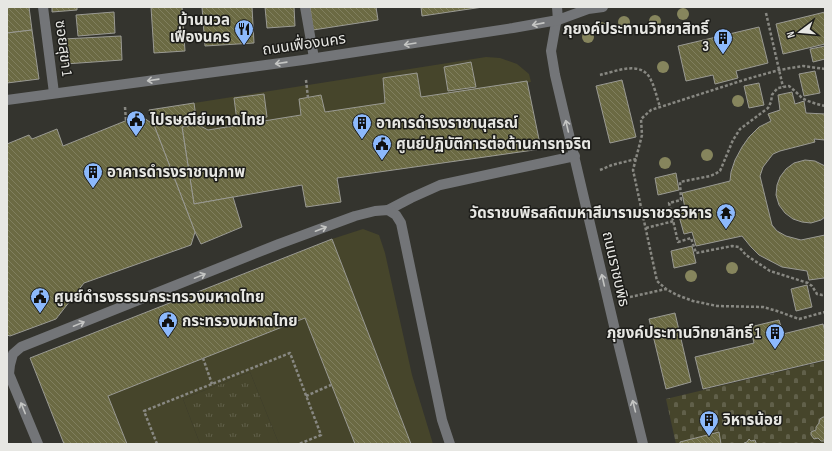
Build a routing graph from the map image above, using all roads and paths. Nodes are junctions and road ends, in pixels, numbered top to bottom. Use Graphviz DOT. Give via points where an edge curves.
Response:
graph roads {
  1 [pos="43,7"];
  2 [pos="305,7"];
  3 [pos="557,7"];
  4 [pos="603,7"];
  5 [pos="766,13"];
  6 [pos="558,20"];
  7 [pos="314,58"];
  8 [pos="825,69"];
  9 [pos="779,70"];
  10 [pos="600,75"];
  11 [pos="306,80"];
  12 [pos="783,87"];
  13 [pos="54,93"];
  14 [pos="308,98"];
  15 [pos="7,100"];
  16 [pos="825,106"];
  17 [pos="125,107"];
  18 [pos="660,107"];
  19 [pos="126,121"];
  20 [pos="575,156"];
  21 [pos="636,158"];
  22 [pos="600,170"];
  23 [pos="388,210"];
  24 [pos="674,221"];
  25 [pos="646,228"];
  26 [pos="666,289"];
  27 [pos="825,294"];
  28 [pos="630,297"];
  29 [pos="825,312"];
  30 [pos="10,352"];
  31 [pos="203,358"];
  32 [pos="212,384"];
  33 [pos="332,385"];
  34 [pos="306,396"];
  35 [pos="38,444"];
  36 [pos="157,444"];
  37 [pos="298,444"];
  38 [pos="450,444"];
  39 [pos="644,444"];
  1 -- 13 [label="street, ซอยสุขา 1"];
  2 -- 7 [label="street"];
  3 -- 6 [label="street, ถนนราชบพิธ"];
  4 -- 6 [label="street, ถนนเฟื่องนคร" via="588,9"];
  5 -- 9 [label="path"];
  6 -- 7 [label="street, ถนนเฟื่องนคร, one-way"];
  20 -- 6 [label="street, ถนนราชบพิธ, one-way" via="551,51"];
  7 -- 13 [label="street, ถนนเฟื่องนคร, one-way"];
  8 -- 9 [label="path" via="803,66"];
  9 -- 12 [label="path"];
  9 -- 18 [label="path"];
  10 -- 18 [label="path" via="626,68 640,69 647,73 652,81"];
  11 -- 14 [label="path"];
  12 -- 16 [label="path" via="789,86 808,101"];
  12 -- 24 [label="path" via="774,92 768,108 740,129 720,171 710,176 680,182 680,200 669,203"];
  13 -- 15 [label="street, ถนนเฟื่องนคร"];
  17 -- 19 [label="path"];
  18 -- 21 [label="path" via="651,110 641,119 642,135"];
  20 -- 23 [label="street" via="440,185"];
  39 -- 20 [label="street, ถนนราชบพิธ, one-way"];
  21 -- 22 [label="path"];
  21 -- 25 [label="path" via="633,170"];
  30 -- 23 [label="street, one-way" via="279,244 355,216"];
  23 -- 38 [label="street" via="396,215 401,223 442,420"];
  24 -- 25 [label="path"];
  24 -- 27 [label="path" via="678,242 691,238 696,253 738,247 770,271 808,283 817,294"];
  25 -- 26 [label="path" via="657,281"];
  26 -- 28 [label="path"];
  26 -- 29 [label="path" via="676,296 693,301 717,306 763,307 799,319"];
  35 -- 30 [label="street, one-way" via="9,374"];
  31 -- 32 [label="path"];
  32 -- 34 [label="path" via="290,353"];
  32 -- 36 [label="path" via="144,411"];
  33 -- 34 [label="path"];
  34 -- 37 [label="path" via="322,435"];
}
